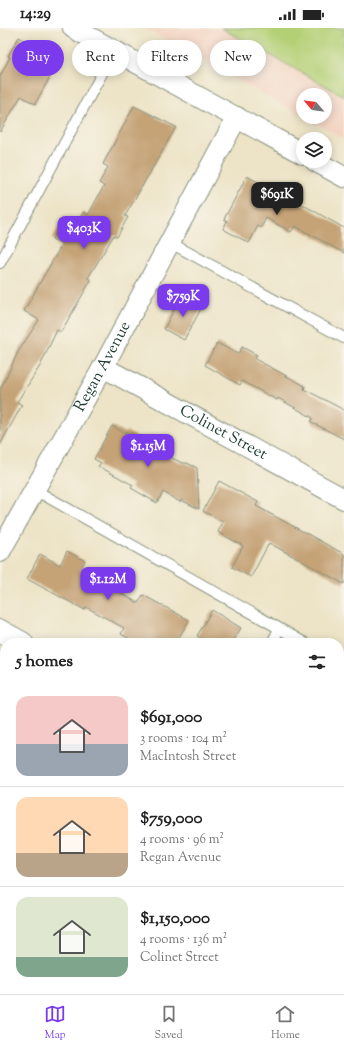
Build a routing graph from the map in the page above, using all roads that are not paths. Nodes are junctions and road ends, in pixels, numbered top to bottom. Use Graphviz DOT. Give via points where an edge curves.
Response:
graph roads {
  1 [pos="73,28"];
  2 [pos="95,40"];
  3 [pos="129,58"];
  4 [pos="100,76"];
  5 [pos="237,117"];
  6 [pos="296,150"];
  7 [pos="328,168"];
  8 [pos="344,177"];
  9 [pos="170,242"];
  10 [pos="0,263"];
  11 [pos="344,338"];
  12 [pos="102,367"];
  13 [pos="35,490"];
  14 [pos="344,500"];
  15 [pos="0,552"];
  16 [pos="279,628"];
  17 [pos="0,631"];
  18 [pos="13,638"];
  19 [pos="274,638"];
  20 [pos="296,638"];
  1 -- 2 [label="street"];
  3 -- 5 [label="street"];
  4 -- 10 [label="lane"];
  5 -- 6 [label="street"];
  5 -- 9 [label="street, Regan Avenue"];
  7 -- 8 [label="street"];
  9 -- 11 [label="lane"];
  9 -- 12 [label="street, Regan Avenue"];
  12 -- 13 [label="street, Regan Avenue"];
  12 -- 14 [label="street, Colinet Street"];
  13 -- 15 [label="street, Regan Avenue"];
  13 -- 16 [label="lane"];
  16 -- 19 [label="lane"];
  16 -- 20 [label="lane"];
  17 -- 18 [label="main road"];
}
